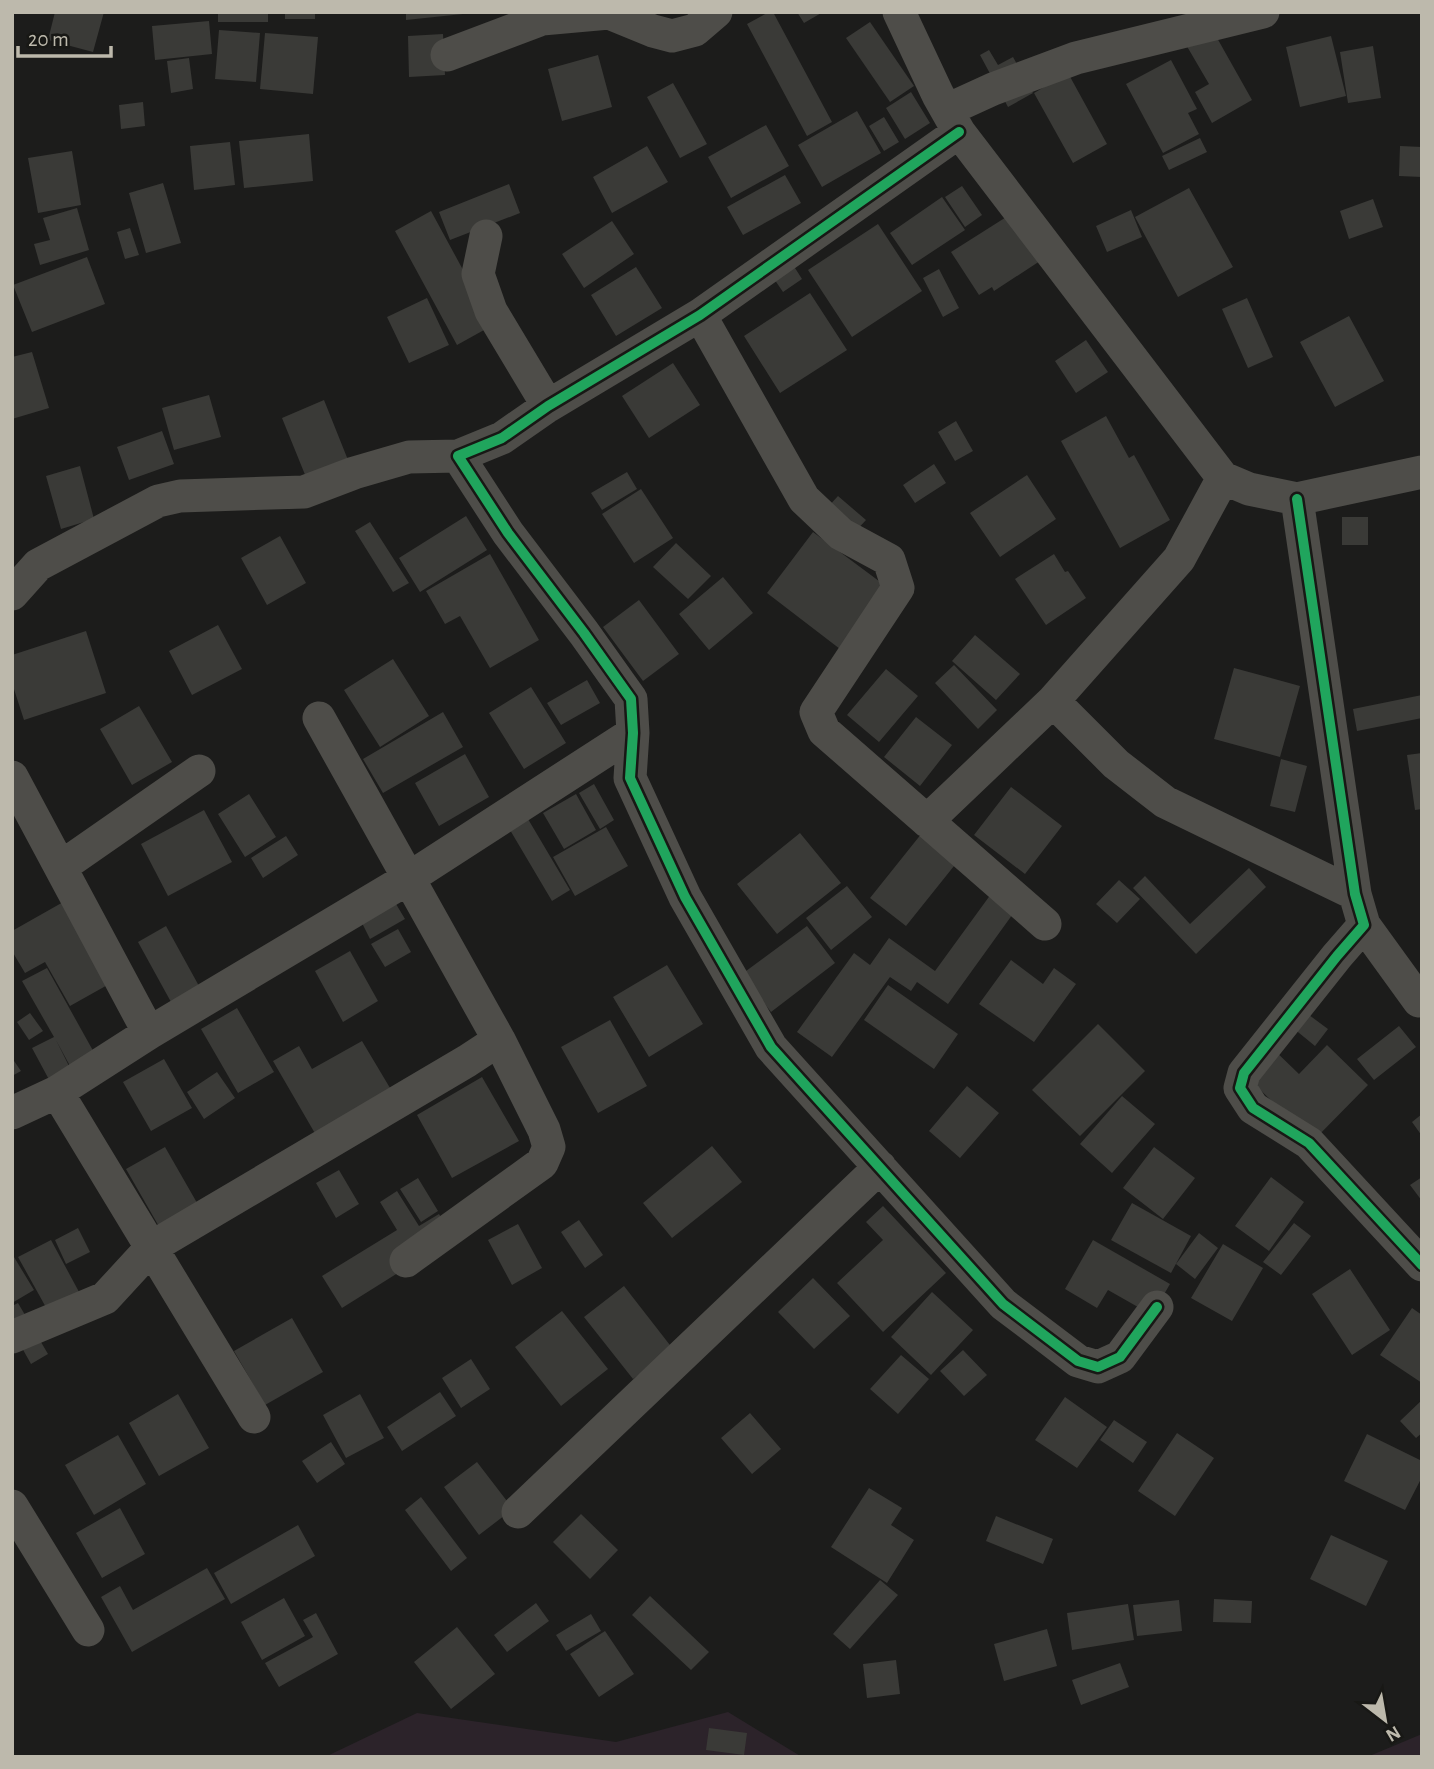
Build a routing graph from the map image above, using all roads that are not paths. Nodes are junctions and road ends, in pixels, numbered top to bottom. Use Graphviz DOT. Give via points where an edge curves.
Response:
graph roads {
  1 [pos="716,12"];
  2 [pos="899,12"];
  3 [pos="1263,12"];
  4 [pos="447,55"];
  5 [pos="953,121"];
  6 [pos="486,236"];
  7 [pos="700,315"];
  8 [pos="548,406"];
  9 [pos="458,456"];
  10 [pos="1422,472"];
  11 [pos="1223,478"];
  12 [pos="1297,499"];
  13 [pos="12,594"];
  14 [pos="1053,701"];
  15 [pos="319,718"];
  16 [pos="633,733"];
  17 [pos="199,771"];
  18 [pos="12,777"];
  19 [pos="927,821"];
  20 [pos="61,867"];
  21 [pos="409,878"];
  22 [pos="1360,909"];
  23 [pos="1045,924"];
  24 [pos="1419,1001"];
  25 [pos="149,1033"];
  26 [pos="499,1040"];
  27 [pos="57,1092"];
  28 [pos="12,1112"];
  29 [pos="880,1167"];
  30 [pos="152,1247"];
  31 [pos="406,1261"];
  32 [pos="1422,1265"];
  33 [pos="1157,1307"];
  34 [pos="12,1337"];
  35 [pos="254,1417"];
  36 [pos="12,1506"];
  37 [pos="518,1512"];
  38 [pos="88,1630"];
  1 -- 4 [label="street" via="695,30 672,36 609,13 542,19"];
  2 -- 5 [label="street"];
  3 -- 5 [label="street" via="1076,58 993,89"];
  5 -- 7 [label="street"];
  5 -- 11 [label="street"];
  6 -- 8 [label="street" via="478,274 491,311"];
  7 -- 8 [label="street"];
  7 -- 19 [label="street" via="804,499 841,534 889,560 898,588 816,712 824,731"];
  8 -- 9 [label="street" via="502,438"];
  9 -- 13 [label="street" via="409,457 304,492 180,496 158,501 38,565"];
  9 -- 16 [label="street" via="508,533 631,699"];
  10 -- 12 [label="street"];
  11 -- 12 [label="street"];
  11 -- 14 [label="street" via="1179,559"];
  12 -- 22 [label="street"];
  14 -- 19 [label="street"];
  14 -- 22 [label="street" via="1116,764 1166,802"];
  15 -- 21 [label="street"];
  16 -- 21 [label="street"];
  16 -- 29 [label="street" via="630,778 685,897 771,1047"];
  17 -- 20 [label="street"];
  18 -- 20 [label="street"];
  19 -- 23 [label="street"];
  20 -- 25 [label="street"];
  21 -- 25 [label="street"];
  21 -- 26 [label="street"];
  22 -- 24 [label="street"];
  22 -- 32 [label="street" via="1337,956 1244,1073 1240,1088 1253,1108 1310,1143"];
  25 -- 27 [label="street"];
  26 -- 30 [label="street"];
  26 -- 31 [label="street" via="549,1147 542,1163"];
  27 -- 28 [label="street"];
  27 -- 30 [label="street"];
  29 -- 33 [label="street" via="1003,1304 1078,1361 1098,1367 1120,1357"];
  29 -- 37 [label="street"];
  30 -- 34 [label="street" via="105,1298"];
  30 -- 35 [label="street"];
  36 -- 38 [label="street"];
}
